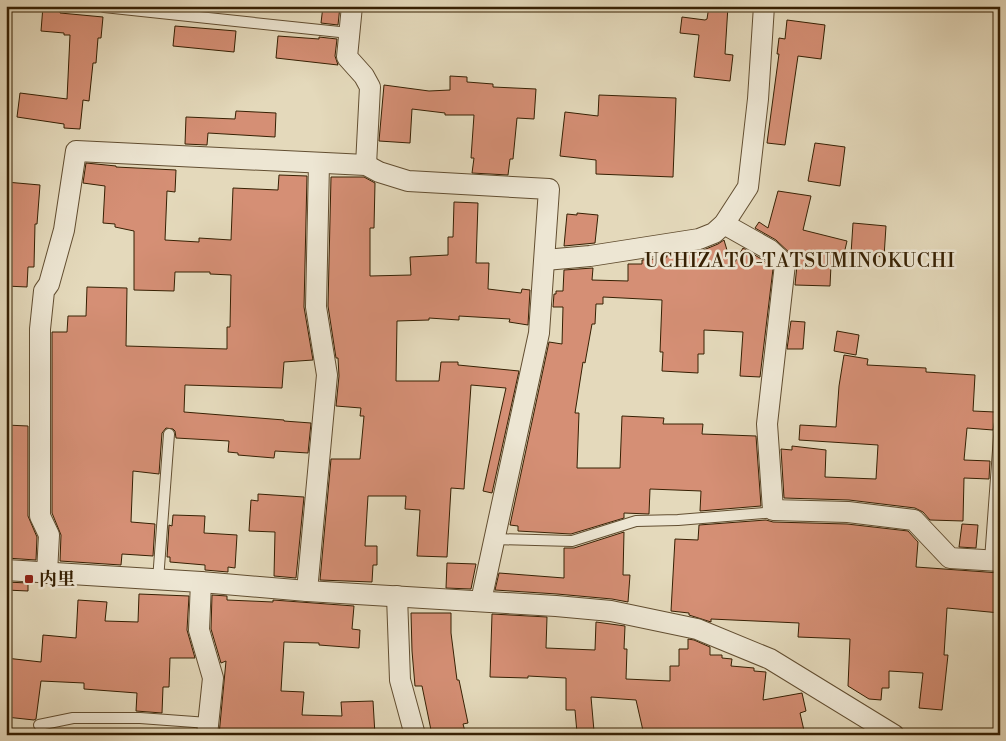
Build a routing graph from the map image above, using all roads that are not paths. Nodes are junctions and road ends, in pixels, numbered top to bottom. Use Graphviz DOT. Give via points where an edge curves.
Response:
graph roads {
  1 [pos="352,6"];
  2 [pos="764,6"];
  3 [pos="104,7"];
  4 [pos="349,33"];
  5 [pos="319,163"];
  6 [pos="366,165"];
  7 [pos="724,224"];
  8 [pos="544,260"];
  9 [pos="1000,423"];
  10 [pos="169,434"];
  11 [pos="773,510"];
  12 [pos="494,539"];
  13 [pos="995,561"];
  14 [pos="6,570"];
  15 [pos="47,573"];
  16 [pos="158,580"];
  17 [pos="201,582"];
  18 [pos="307,591"];
  19 [pos="397,596"];
  20 [pos="481,602"];
  21 [pos="39,725"];
  22 [pos="207,729"];
  23 [pos="415,735"];
  24 [pos="894,735"];
  1 -- 4 [label="street"];
  2 -- 7 [label="street" via="748,187"];
  3 -- 4 [label="lane"];
  4 -- 6 [label="street" via="347,57 370,87"];
  5 -- 6 [label="street"];
  5 -- 15 [label="street" via="76,151 64,230 49,284 44,291 40,329 40,516 49,535"];
  5 -- 18 [label="street" via="316,307 327,376"];
  6 -- 8 [label="street" via="408,181 549,189"];
  7 -- 8 [label="street" via="714,233 699,239"];
  7 -- 11 [label="street" via="770,250 786,264 767,424"];
  8 -- 12 [label="street" via="539,333"];
  9 -- 13 [label="lane"];
  10 -- 16 [label="lane"];
  11 -- 12 [label="lane" via="636,521 572,541"];
  11 -- 13 [label="street" via="848,512 914,520 950,558"];
  12 -- 20 [label="street"];
  14 -- 15 [label="street"];
  15 -- 16 [label="street"];
  16 -- 17 [label="street"];
  17 -- 18 [label="street"];
  17 -- 22 [label="street" via="199,630 213,678"];
  18 -- 19 [label="street"];
  19 -- 20 [label="street"];
  19 -- 23 [label="street" via="400,680"];
  20 -- 24 [label="street" via="611,612 697,629 770,659"];
  21 -- 22 [label="lane" via="73,718 140,718"];
}
